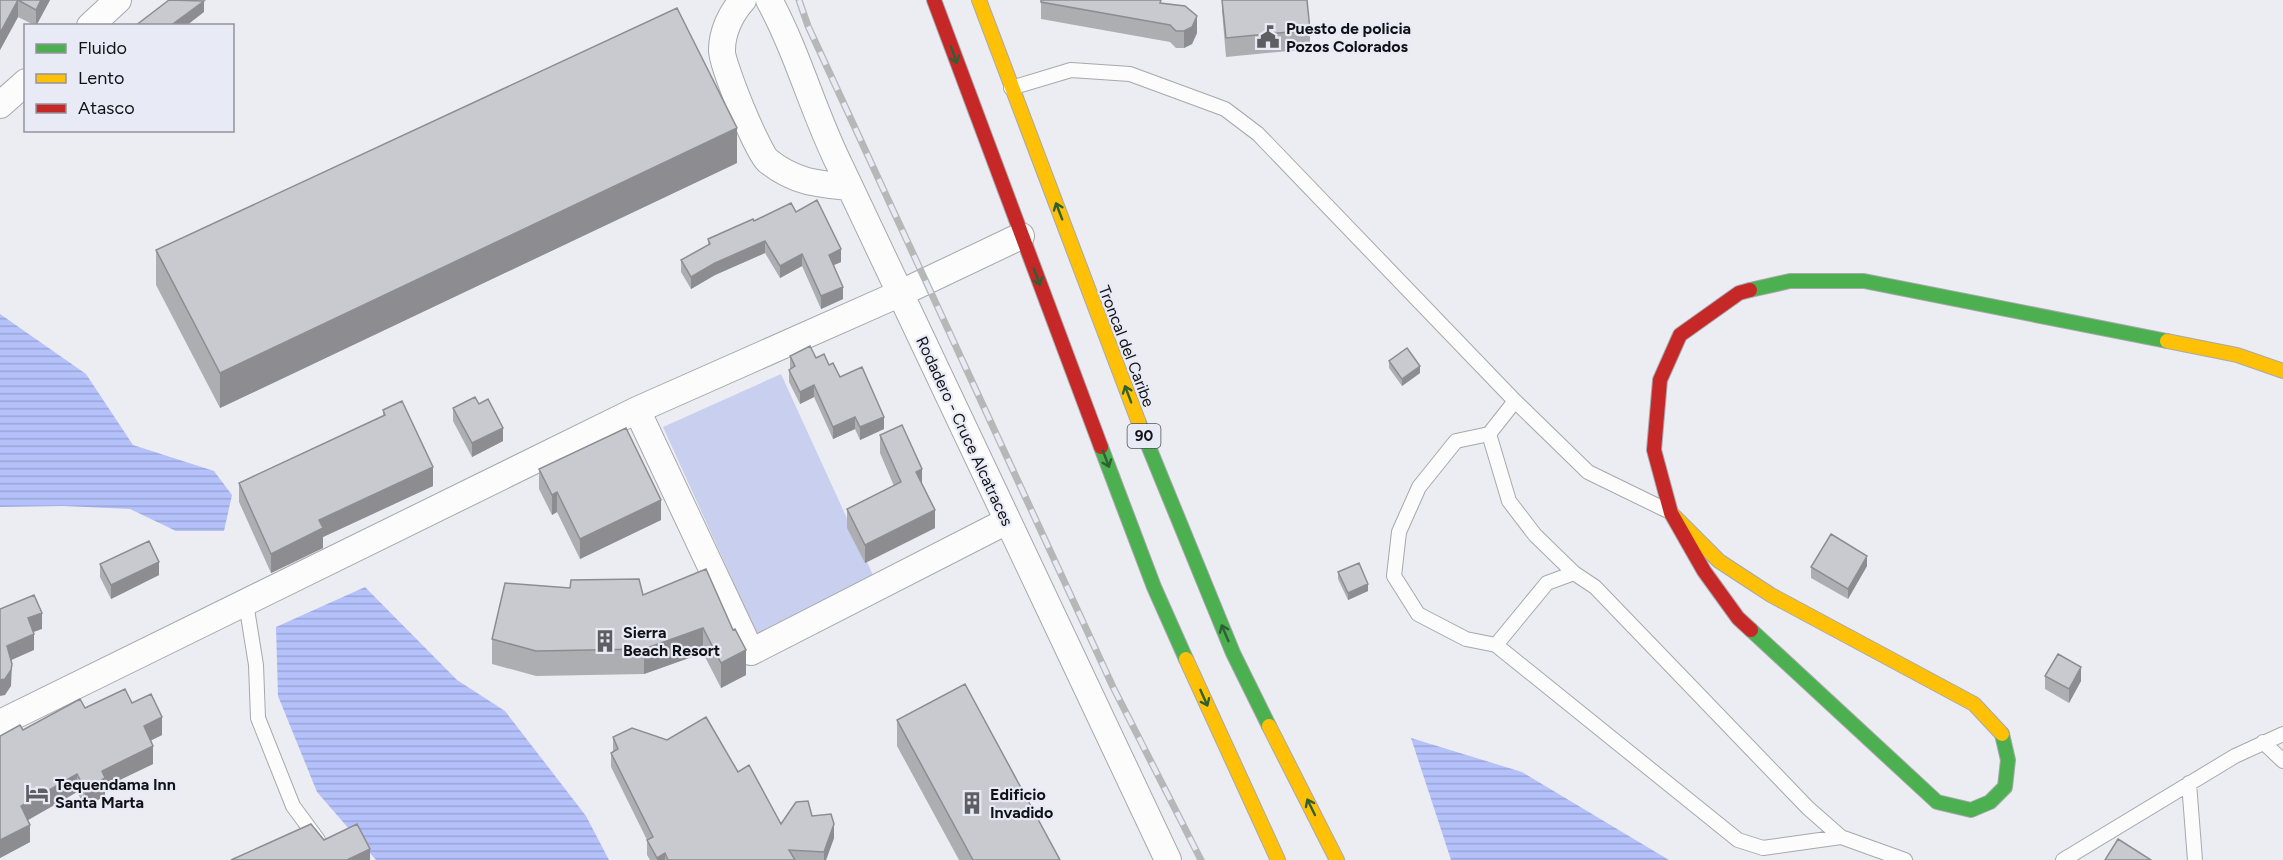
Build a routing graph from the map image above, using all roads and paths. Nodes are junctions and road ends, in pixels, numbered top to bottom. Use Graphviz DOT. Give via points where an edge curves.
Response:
graph roads {
  1 [pos="118,0"];
  2 [pos="743,0"];
  3 [pos="769,0"];
  4 [pos="934,0"];
  5 [pos="980,0"];
  6 [pos="92,24"];
  7 [pos="24,84"];
  8 [pos="1011,88"];
  9 [pos="0,105"];
  10 [pos="850,187"];
  11 [pos="1021,236"];
  12 [pos="901,293"];
  13 [pos="2283,371"];
  14 [pos="1515,401"];
  15 [pos="637,410"];
  16 [pos="1489,434"];
  17 [pos="1671,513"];
  18 [pos="1007,521"];
  19 [pos="1574,573"];
  20 [pos="246,603"];
  21 [pos="1496,645"];
  22 [pos="0,723"];
  23 [pos="2283,734"];
  24 [pos="2263,742"];
  25 [pos="2283,761"];
  26 [pos="2189,783"];
  27 [pos="1841,837"];
  28 [pos="324,848"];
  29 [pos="1168,860"];
  30 [pos="1278,860"];
  31 [pos="1337,860"];
  32 [pos="1905,860"];
  33 [pos="2063,860"];
  34 [pos="2195,860"];
  1 -- 6 [label="street"];
  2 -- 10 [label="street" via="731,13 722,51 738,100 765,158 788,176"];
  3 -- 10 [label="street, Rodadero - Cruce Alcatraces"];
  4 -- 11 [label="main road, 90, one-way"];
  5 -- 8 [label="main road, Troncal del Caribe / 90"];
  7 -- 9 [label="street"];
  8 -- 14 [label="lane" via="1071,70 1130,74 1225,109 1258,134"];
  31 -- 8 [label="main road, Troncal del Caribe / 90, one-way" via="1229,642 1156,468"];
  10 -- 12 [label="street, Rodadero - Cruce Alcatraces"];
  11 -- 12 [label="street"];
  11 -- 30 [label="main road, 90, one-way" via="1154,587"];
  12 -- 15 [label="street"];
  12 -- 18 [label="street, Rodadero - Cruce Alcatraces"];
  13 -- 17 [label="main road" via="2237,355 1864,281 1790,281 1739,293 1680,335 1660,380 1654,450"];
  14 -- 16 [label="lane"];
  14 -- 17 [label="lane" via="1588,472"];
  15 -- 18 [label="street" via="751,652"];
  15 -- 20 [label="street"];
  16 -- 19 [label="lane" via="1509,501 1535,535"];
  16 -- 21 [label="lane" via="1456,441 1419,487 1399,532 1394,576 1418,614 1466,639"];
  17 -- 17 [label="main road" via="1704,571 1738,618 1937,802 1971,810 1990,802 2005,787 2008,760 2002,733 1974,704 1771,595 1719,561"];
  18 -- 29 [label="street, Rodadero - Cruce Alcatraces"];
  19 -- 21 [label="lane" via="1547,583"];
  19 -- 27 [label="lane" via="1596,587 1800,800"];
  20 -- 22 [label="street"];
  20 -- 28 [label="lane" via="256,665 258,718 293,806"];
  21 -- 27 [label="lane" via="1738,840 1763,848"];
  23 -- 24 [label="lane"];
  24 -- 25 [label="lane"];
  24 -- 26 [label="lane"];
  26 -- 33 [label="lane"];
  26 -- 34 [label="lane"];
  27 -- 32 [label="lane"];
}
